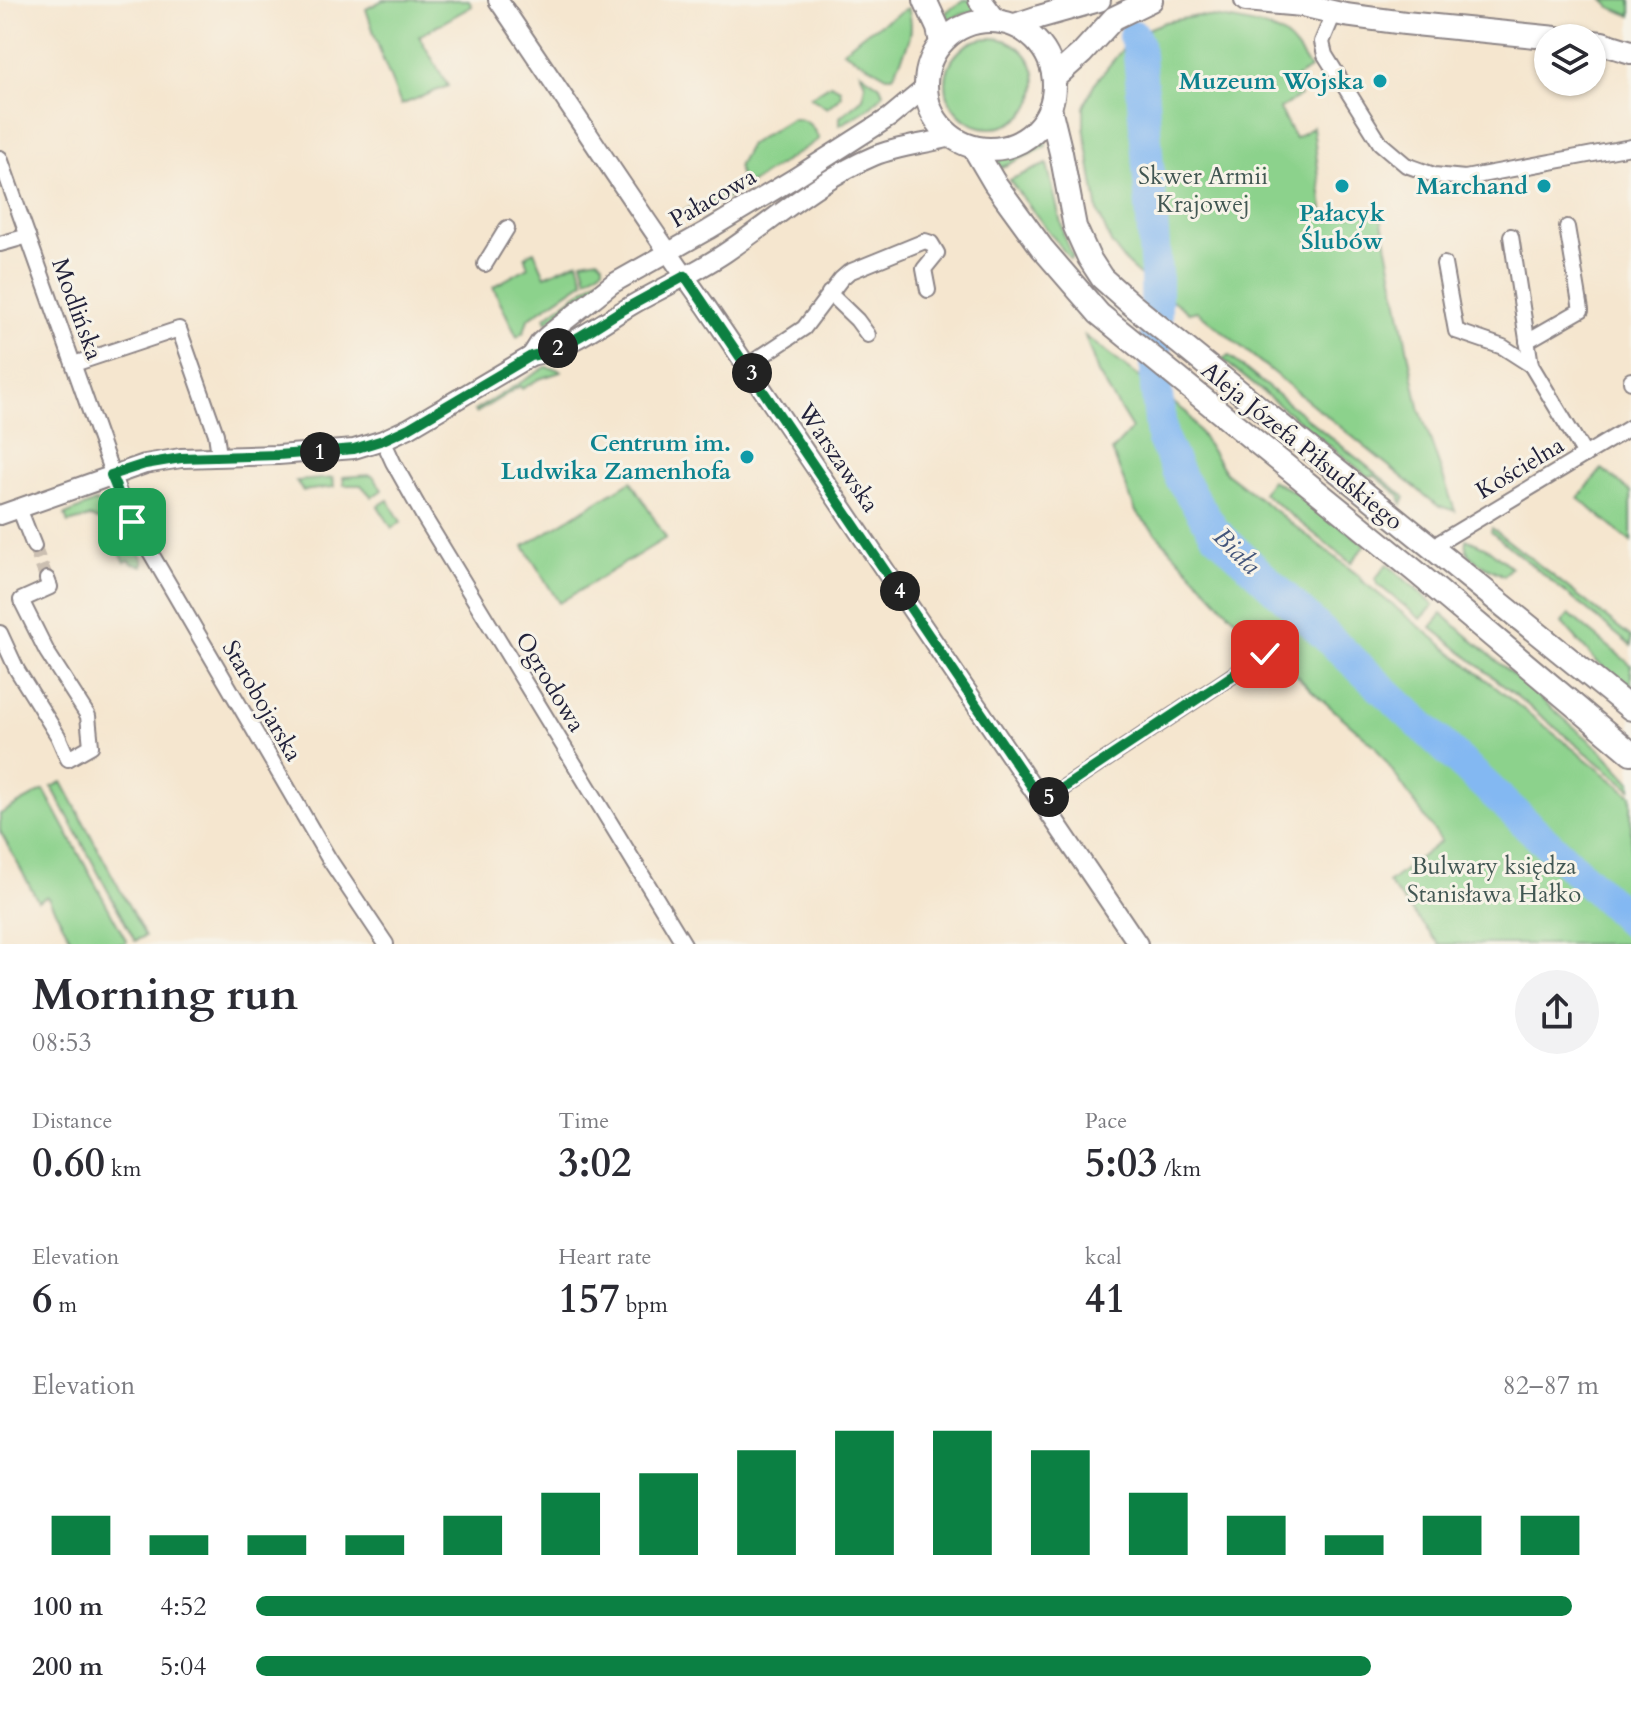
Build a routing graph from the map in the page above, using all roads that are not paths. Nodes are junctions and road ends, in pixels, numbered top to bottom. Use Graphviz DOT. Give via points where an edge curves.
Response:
graph roads {
  1 [pos="498,0"];
  2 [pos="925,0"];
  3 [pos="980,0"];
  4 [pos="1099,0"];
  5 [pos="1150,0"];
  6 [pos="1246,0"];
  7 [pos="1299,2"];
  8 [pos="1334,13"];
  9 [pos="1005,23"];
  10 [pos="1534,36"];
  11 [pos="1631,40"];
  12 [pos="1606,41"];
  13 [pos="941,43"];
  14 [pos="1606,45"];
  15 [pos="1631,52"];
  16 [pos="1054,78"];
  17 [pos="925,88"];
  18 [pos="1050,108"];
  19 [pos="951,137"];
  20 [pos="1631,147"];
  21 [pos="974,148"];
  22 [pos="0,158"];
  23 [pos="1567,227"];
  24 [pos="507,228"];
  25 [pos="28,236"];
  26 [pos="1511,236"];
  27 [pos="0,244"];
  28 [pos="667,252"];
  29 [pos="485,264"];
  30 [pos="1444,264"];
  31 [pos="685,276"];
  32 [pos="928,290"];
  33 [pos="829,293"];
  34 [pos="868,335"];
  35 [pos="1527,341"];
  36 [pos="531,356"];
  37 [pos="74,364"];
  38 [pos="1531,365"];
  39 [pos="747,366"];
  40 [pos="1631,427"];
  41 [pos="383,440"];
  42 [pos="219,455"];
  43 [pos="1585,455"];
  44 [pos="111,475"];
  45 [pos="19,508"];
  46 [pos="0,515"];
  47 [pos="34,546"];
  48 [pos="1432,547"];
  49 [pos="47,579"];
  50 [pos="0,633"];
  51 [pos="1265,654"];
  52 [pos="1631,709"];
  53 [pos="1631,753"];
  54 [pos="1042,802"];
  55 [pos="386,944"];
  56 [pos="684,944"];
  57 [pos="1138,944"];
  1 -- 28 [label="street, Warszawska"];
  2 -- 13 [label="main road"];
  3 -- 9 [label="main road"];
  4 -- 9 [label="main road"];
  5 -- 16 [label="main road" via="1114,18"];
  6 -- 7 [label="main road"];
  7 -- 8 [label="main road"];
  8 -- 10 [label="main road"];
  8 -- 20 [label="street" via="1324,32 1325,55 1380,143 1406,165 1465,178"];
  9 -- 13 [label="main road" via="965,25"];
  9 -- 16 [label="main road" via="1030,34 1042,47"];
  11 -- 12 [label="main road"];
  13 -- 17 [label="main road"];
  14 -- 15 [label="main road"];
  16 -- 18 [label="main road"];
  17 -- 19 [label="main road" via="938,124"];
  17 -- 28 [label="street, Pałacowa" via="843,148"];
  18 -- 21 [label="main road" via="1033,134 1020,143"];
  18 -- 48 [label="main road, Aleja Józefa Piłsudskiego" via="1075,227 1102,278"];
  19 -- 21 [label="main road"];
  19 -- 31 [label="street, Pałacowa" via="857,164"];
  21 -- 53 [label="main road, Aleja Józefa Piłsudskiego" via="1042,248 1099,314"];
  22 -- 25 [label="street, Modlińska"];
  23 -- 35 [label="street" via="1581,310"];
  24 -- 29 [label="street"];
  25 -- 27 [label="street"];
  25 -- 37 [label="street, Modlińska"];
  26 -- 35 [label="street"];
  28 -- 31 [label="street, Warszawska"];
  28 -- 36 [label="street, Pałacowa" via="612,284 549,334"];
  30 -- 38 [label="street" via="1456,331 1503,347"];
  31 -- 36 [label="street, Pałacowa" via="563,346"];
  31 -- 39 [label="street, Warszawska"];
  32 -- 33 [label="street" via="924,269 937,253 925,241 849,272"];
  33 -- 34 [label="street"];
  33 -- 39 [label="street" via="804,328"];
  35 -- 38 [label="street"];
  36 -- 41 [label="street, Pałacowa"];
  37 -- 42 [label="street" via="179,329"];
  37 -- 44 [label="street, Modlińska"];
  38 -- 43 [label="street"];
  39 -- 54 [label="street, Warszawska"];
  40 -- 43 [label="street, Kościelna"];
  41 -- 42 [label="street, Pałacowa" via="314,453"];
  41 -- 56 [label="street, Ogrodowa" via="428,524"];
  42 -- 44 [label="street, Pałacowa" via="157,462"];
  43 -- 48 [label="street, Kościelna"];
  44 -- 45 [label="street, Pałacowa"];
  44 -- 55 [label="street, Starobojarska" via="124,507 278,773"];
  45 -- 46 [label="street, Pałacowa"];
  45 -- 47 [label="street"];
  48 -- 52 [label="main road, Aleja Józefa Piłsudskiego"];
  49 -- 50 [label="street" via="50,587 21,600 88,716 91,746 68,759"];
  51 -- 54 [label="street"];
  54 -- 57 [label="street, Warszawska"];
}
